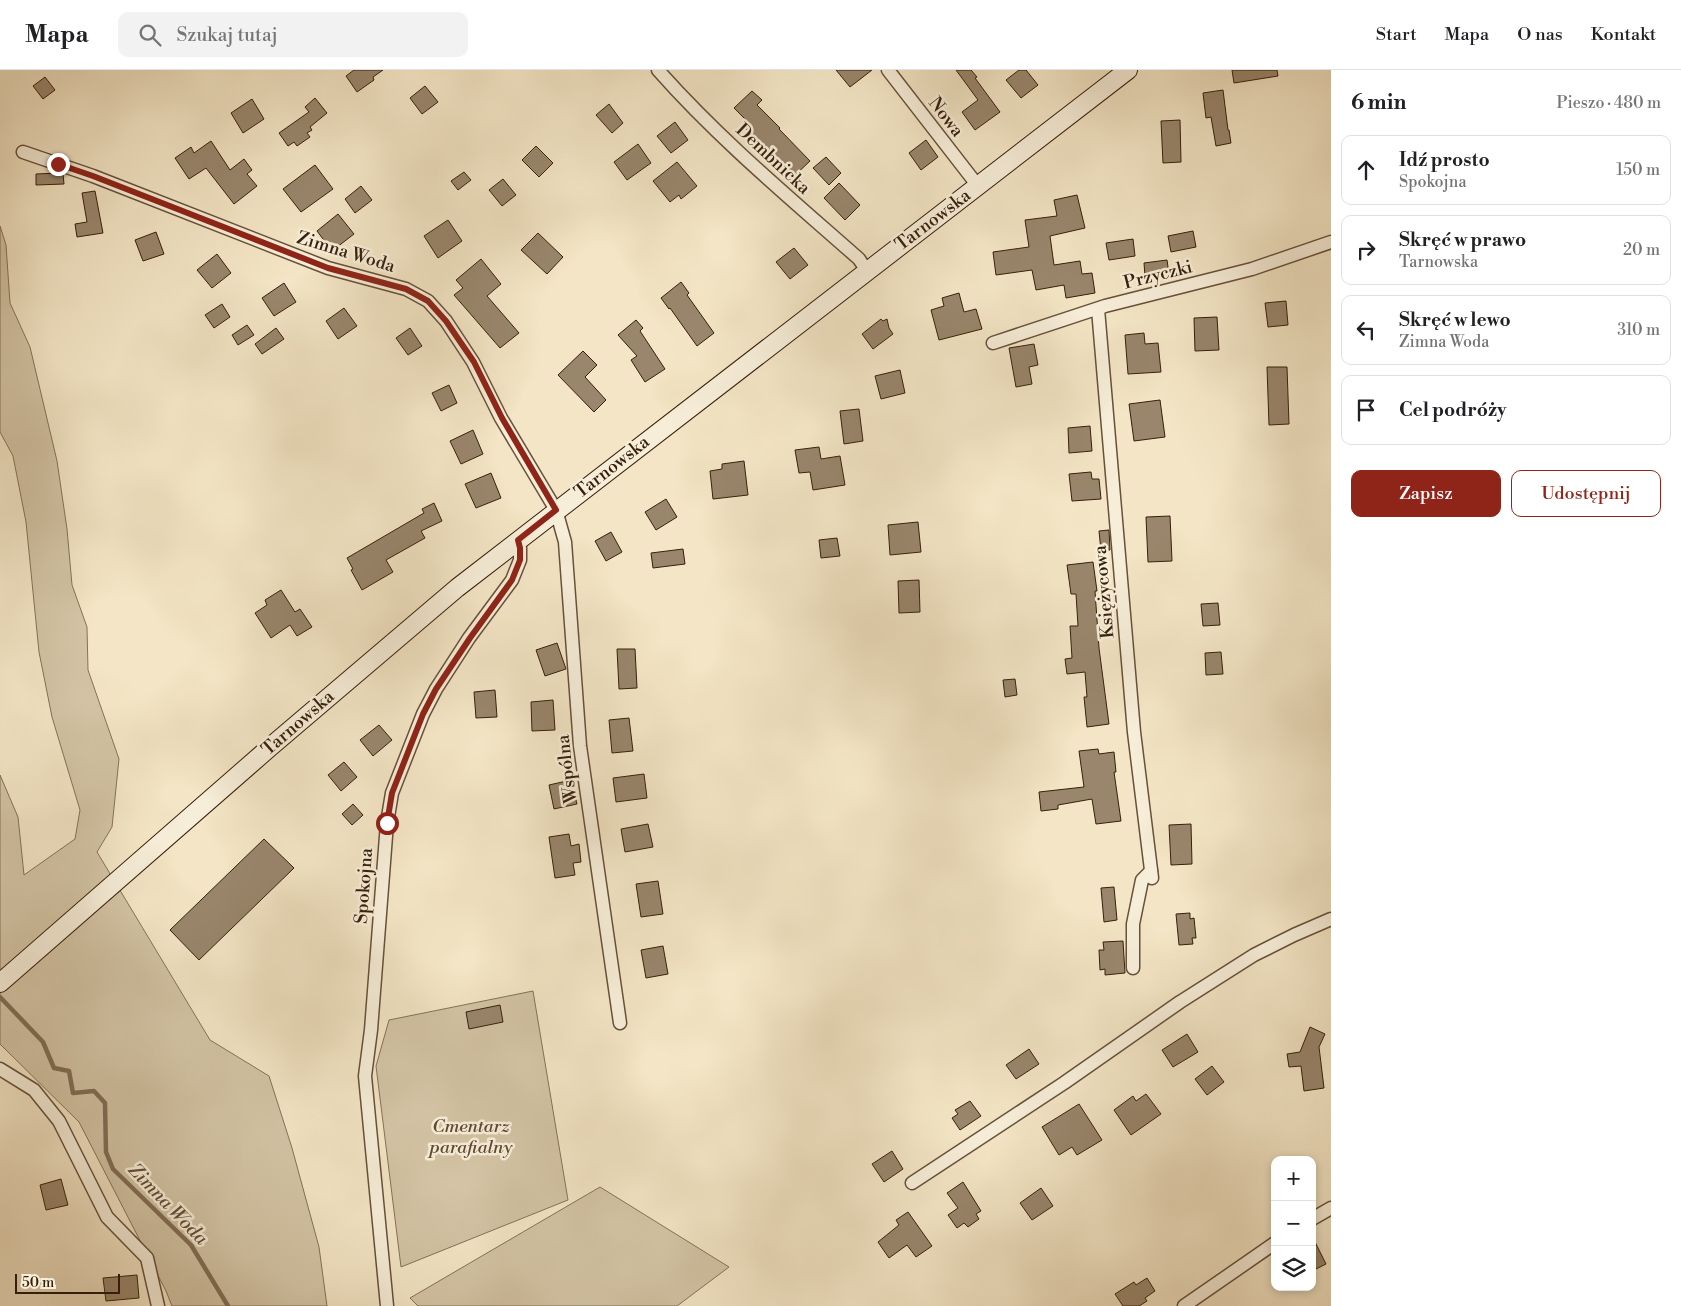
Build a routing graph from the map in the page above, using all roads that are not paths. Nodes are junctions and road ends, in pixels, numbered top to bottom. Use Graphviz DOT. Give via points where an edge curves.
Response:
graph roads {
  1 [pos="658,70"];
  2 [pos="888,70"];
  3 [pos="1128,70"];
  4 [pos="23,152"];
  5 [pos="978,186"];
  6 [pos="1331,242"];
  7 [pos="867,271"];
  8 [pos="1098,309"];
  9 [pos="993,343"];
  10 [pos="556,510"];
  11 [pos="518,540"];
  12 [pos="1331,919"];
  13 [pos="1133,968"];
  14 [pos="0,983"];
  15 [pos="620,1024"];
  16 [pos="0,1068"];
  17 [pos="912,1183"];
  18 [pos="1331,1208"];
  19 [pos="1316,1216"];
  20 [pos="1271,1246"];
  21 [pos="158,1306"];
  22 [pos="387,1306"];
  23 [pos="1184,1306"];
  1 -- 7 [label="street, Dembnicka" via="678,93 858,259"];
  2 -- 5 [label="street, Nowa"];
  3 -- 5 [label="main road, Tarnowska"];
  4 -- 10 [label="street, Zimna Woda" via="328,268 406,289 428,301 474,362 502,418"];
  5 -- 7 [label="main road, Tarnowska"];
  6 -- 8 [label="street, Przyczki" via="1252,269"];
  7 -- 10 [label="main road, Tarnowska"];
  8 -- 9 [label="street, Przyczki"];
  8 -- 13 [label="street, Księżycowa" via="1134,732 1151,874 1142,880 1133,924"];
  10 -- 11 [label="main road, Tarnowska"];
  10 -- 15 [label="street, Wspólna" via="565,542 580,746"];
  11 -- 14 [label="main road, Tarnowska" via="354,674"];
  11 -- 22 [label="street, Spokojna" via="520,560 512,580 436,689 392,793 365,1076"];
  12 -- 17 [label="street" via="1254,955"];
  16 -- 21 [label="street" via="34,1090 59,1121 107,1217 147,1258"];
  18 -- 19 [label="street"];
  20 -- 23 [label="street"];
}
